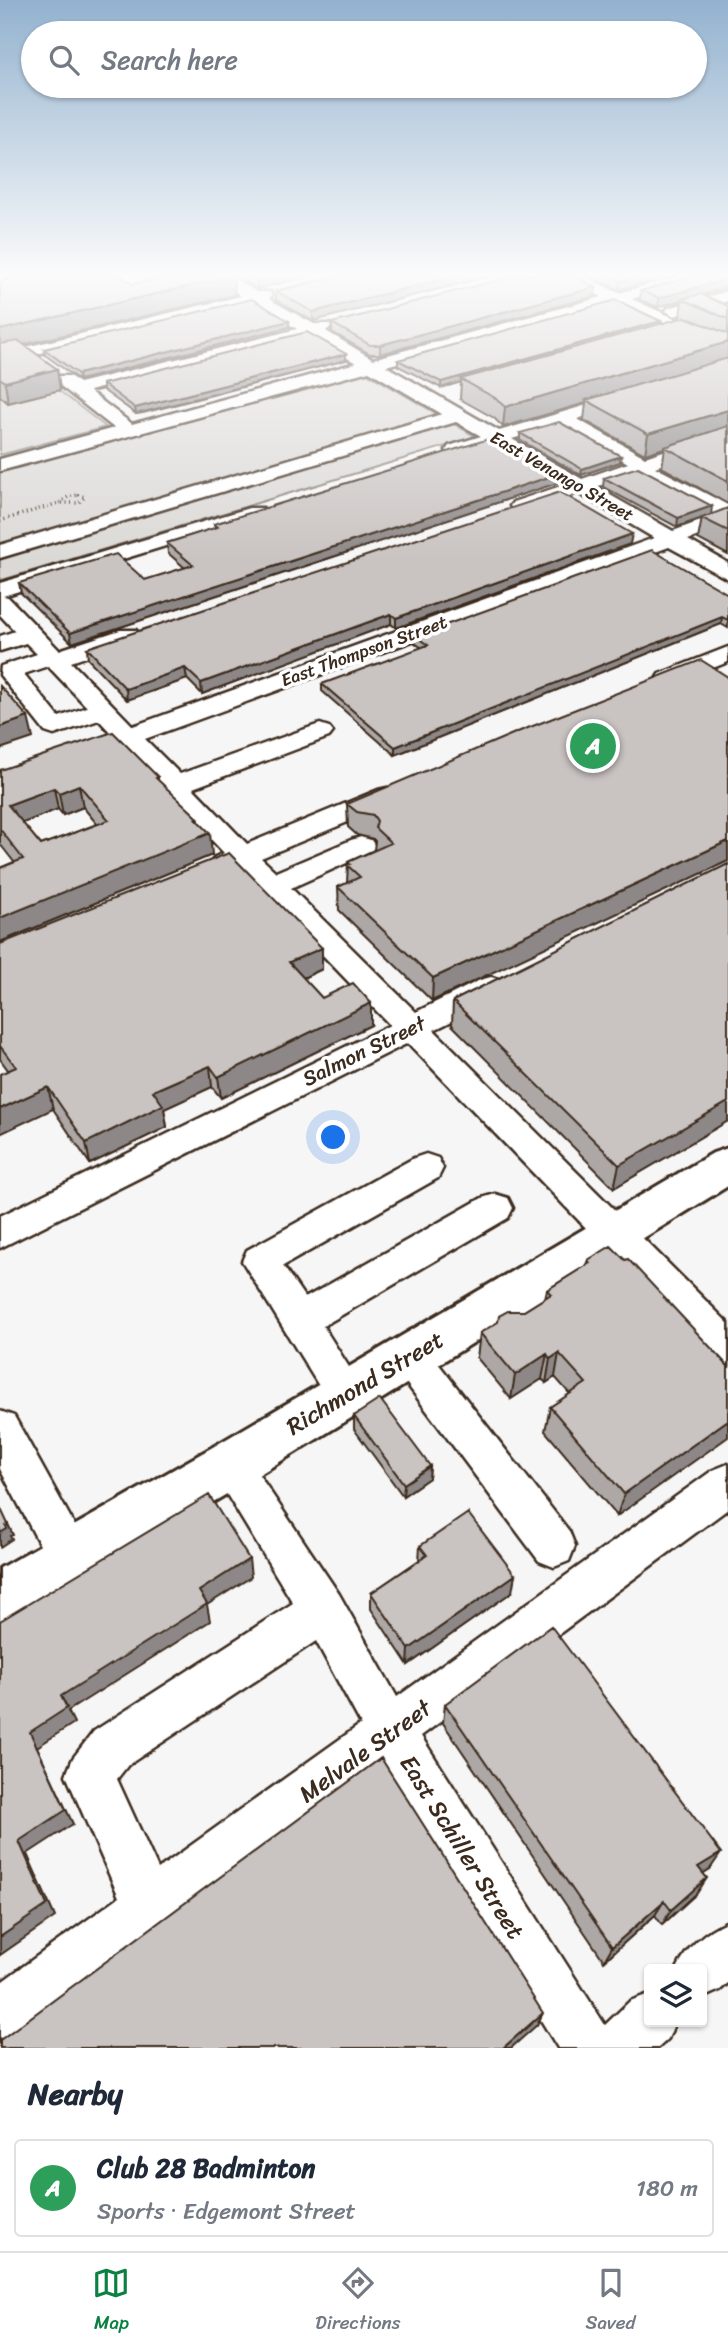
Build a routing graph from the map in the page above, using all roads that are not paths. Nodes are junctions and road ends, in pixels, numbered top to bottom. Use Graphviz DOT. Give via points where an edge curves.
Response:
graph roads {
  1 [pos="50,370"];
  2 [pos="153,370"];
  3 [pos="355,370"];
  4 [pos="380,370"];
  5 [pos="76,389"];
  6 [pos="458,392"];
  7 [pos="638,395"];
  8 [pos="431,399"];
  9 [pos="458,415"];
  10 [pos="561,418"];
  11 [pos="128,430"];
  12 [pos="728,436"];
  13 [pos="497,438"];
  14 [pos="431,458"];
  15 [pos="0,465"];
  16 [pos="641,465"];
  17 [pos="580,485"];
  18 [pos="274,506"];
  19 [pos="502,512"];
  20 [pos="728,516"];
  21 [pos="670,539"];
  22 [pos="0,552"];
  23 [pos="728,572"];
  24 [pos="0,590"];
  25 [pos="0,602"];
  26 [pos="148,629"];
  27 [pos="31,634"];
  28 [pos="0,644"];
  29 [pos="728,654"];
  30 [pos="55,658"];
  31 [pos="639,691"];
  32 [pos="104,710"];
  33 [pos="320,732"];
  34 [pos="128,737"];
  35 [pos="90,751"];
  36 [pos="175,785"];
  37 [pos="409,787"];
  38 [pos="361,846"];
  39 [pos="243,856"];
  40 [pos="204,872"];
  41 [pos="272,885"];
  42 [pos="522,973"];
  43 [pos="413,1027"];
  44 [pos="728,1165"];
  45 [pos="426,1168"];
  46 [pos="495,1208"];
  47 [pos="3,1223"];
  48 [pos="615,1232"];
  49 [pos="299,1321"];
  50 [pos="728,1349"];
  51 [pos="409,1356"];
  52 [pos="346,1394"];
  53 [pos="0,1429"];
  54 [pos="229,1465"];
  55 [pos="728,1484"];
  56 [pos="554,1546"];
  57 [pos="69,1557"];
  58 [pos="0,1598"];
  59 [pos="323,1610"];
  60 [pos="391,1732"];
  61 [pos="149,1906"];
  62 [pos="728,1947"];
  63 [pos="707,1967"];
  64 [pos="0,2015"];
  65 [pos="644,2025"];
  66 [pos="589,2048"];
  67 [pos="619,2048"];
  1 -- 5 [label="street"];
  2 -- 5 [label="street"];
  3 -- 11 [label="street"];
  4 -- 8 [label="street, East Venango Street"];
  5 -- 11 [label="street"];
  6 -- 8 [label="street"];
  7 -- 10 [label="street"];
  8 -- 9 [label="street, East Venango Street"];
  9 -- 13 [label="street, East Venango Street"];
  9 -- 22 [label="street"];
  10 -- 13 [label="street"];
  10 -- 16 [label="street"];
  11 -- 15 [label="street"];
  12 -- 16 [label="street"];
  13 -- 14 [label="street"];
  13 -- 17 [label="street, East Venango Street"];
  16 -- 17 [label="street"];
  16 -- 20 [label="street"];
  17 -- 19 [label="street"];
  17 -- 21 [label="street, East Venango Street"];
  18 -- 24 [label="street"];
  20 -- 21 [label="street, East Thompson Street"];
  21 -- 23 [label="street, East Venango Street"];
  21 -- 34 [label="street, East Thompson Street"];
  25 -- 27 [label="street"];
  26 -- 30 [label="street"];
  27 -- 28 [label="street"];
  27 -- 30 [label="street"];
  29 -- 31 [label="street"];
  30 -- 32 [label="street"];
  30 -- 32 [label="street" via="9,671 54,727"];
  32 -- 34 [label="street"];
  33 -- 36 [label="street"];
  34 -- 35 [label="street, East Thompson Street"];
  34 -- 36 [label="street"];
  36 -- 39 [label="street"];
  37 -- 39 [label="street"];
  38 -- 41 [label="street"];
  39 -- 40 [label="street"];
  39 -- 41 [label="street"];
  41 -- 43 [label="street"];
  42 -- 43 [label="street, Salmon Street"];
  43 -- 47 [label="street, Salmon Street"];
  43 -- 48 [label="street"];
  44 -- 48 [label="main road, Richmond Street"];
  45 -- 49 [label="street" via="260,1261"];
  46 -- 49 [label="street"];
  48 -- 50 [label="street"];
  48 -- 51 [label="main road, Richmond Street"];
  49 -- 52 [label="street"];
  51 -- 52 [label="main road, Richmond Street"];
  51 -- 56 [label="street"];
  52 -- 54 [label="main road, Richmond Street"];
  53 -- 57 [label="street"];
  54 -- 57 [label="main road, Richmond Street"];
  54 -- 59 [label="street, East Schiller Street"];
  55 -- 60 [label="street, Melvale Street"];
  57 -- 58 [label="main road, Richmond Street"];
  59 -- 60 [label="street, East Schiller Street"];
  59 -- 61 [label="street" via="111,1748 90,1775"];
  60 -- 61 [label="street, Melvale Street"];
  60 -- 66 [label="street, East Schiller Street"];
  61 -- 64 [label="street, Melvale Street"];
  62 -- 63 [label="street"];
  65 -- 67 [label="street"];
}
